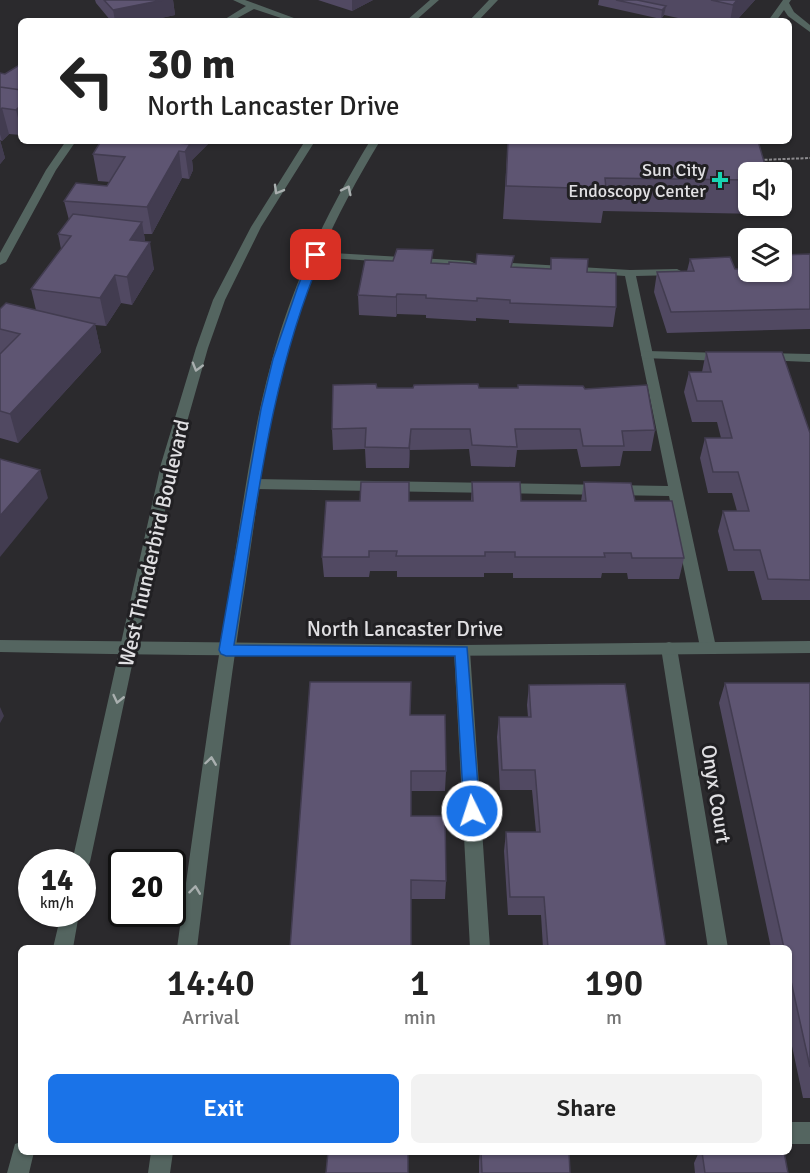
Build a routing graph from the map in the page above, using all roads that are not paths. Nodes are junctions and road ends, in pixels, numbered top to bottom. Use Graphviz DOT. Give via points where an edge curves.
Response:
graph roads {
  1 [pos="237,0"];
  2 [pos="435,0"];
  3 [pos="494,0"];
  4 [pos="786,2"];
  5 [pos="252,6"];
  6 [pos="231,18"];
  7 [pos="289,18"];
  8 [pos="414,18"];
  9 [pos="475,18"];
  10 [pos="774,18"];
  11 [pos="810,29"];
  12 [pos="69,144"];
  13 [pos="308,144"];
  14 [pos="373,144"];
  15 [pos="316,255"];
  16 [pos="0,262"];
  17 [pos="689,271"];
  18 [pos="630,273"];
  19 [pos="647,355"];
  20 [pos="810,358"];
  21 [pos="254,484"];
  22 [pos="676,491"];
  23 [pos="0,646"];
  24 [pos="708,647"];
  25 [pos="810,647"];
  26 [pos="669,648"];
  27 [pos="129,649"];
  28 [pos="226,650"];
  29 [pos="462,651"];
  30 [pos="84,849"];
  31 [pos="67,927"];
  32 [pos="64,945"];
  33 [pos="187,945"];
  34 [pos="480,945"];
  35 [pos="718,945"];
  36 [pos="810,1132"];
  37 [pos="792,1133"];
  38 [pos="22,1155"];
  39 [pos="162,1155"];
  40 [pos="18,1173"];
  41 [pos="159,1173"];
  1 -- 5 [label="street"];
  2 -- 8 [label="street"];
  3 -- 9 [label="street"];
  4 -- 10 [label="street"];
  4 -- 11 [label="street" via="791,14"];
  5 -- 6 [label="street"];
  5 -- 7 [label="street"];
  12 -- 16 [label="street" via="44,178"];
  13 -- 27 [label="street, West Thunderbird Boulevard, one-way" via="284,180 219,300 168,464"];
  15 -- 14 [label="street, one-way"];
  15 -- 18 [label="street"];
  15 -- 21 [label="street" via="279,359"];
  17 -- 18 [label="street"];
  18 -- 19 [label="street"];
  19 -- 20 [label="street"];
  19 -- 22 [label="street"];
  21 -- 22 [label="street"];
  21 -- 28 [label="street"];
  22 -- 24 [label="street"];
  23 -- 27 [label="street, North Lancaster Drive"];
  24 -- 25 [label="street, North Lancaster Drive"];
  24 -- 26 [label="street, North Lancaster Drive"];
  26 -- 29 [label="street, North Lancaster Drive"];
  26 -- 35 [label="street, Onyx Court"];
  27 -- 28 [label="street, North Lancaster Drive"];
  27 -- 30 [label="street, West Thunderbird Boulevard, one-way"];
  28 -- 29 [label="street, North Lancaster Drive"];
  33 -- 28 [label="street, one-way"];
  29 -- 34 [label="street"];
  31 -- 32 [label="street"];
  36 -- 37 [label="street"];
  38 -- 40 [label="street"];
  39 -- 41 [label="street"];
}
